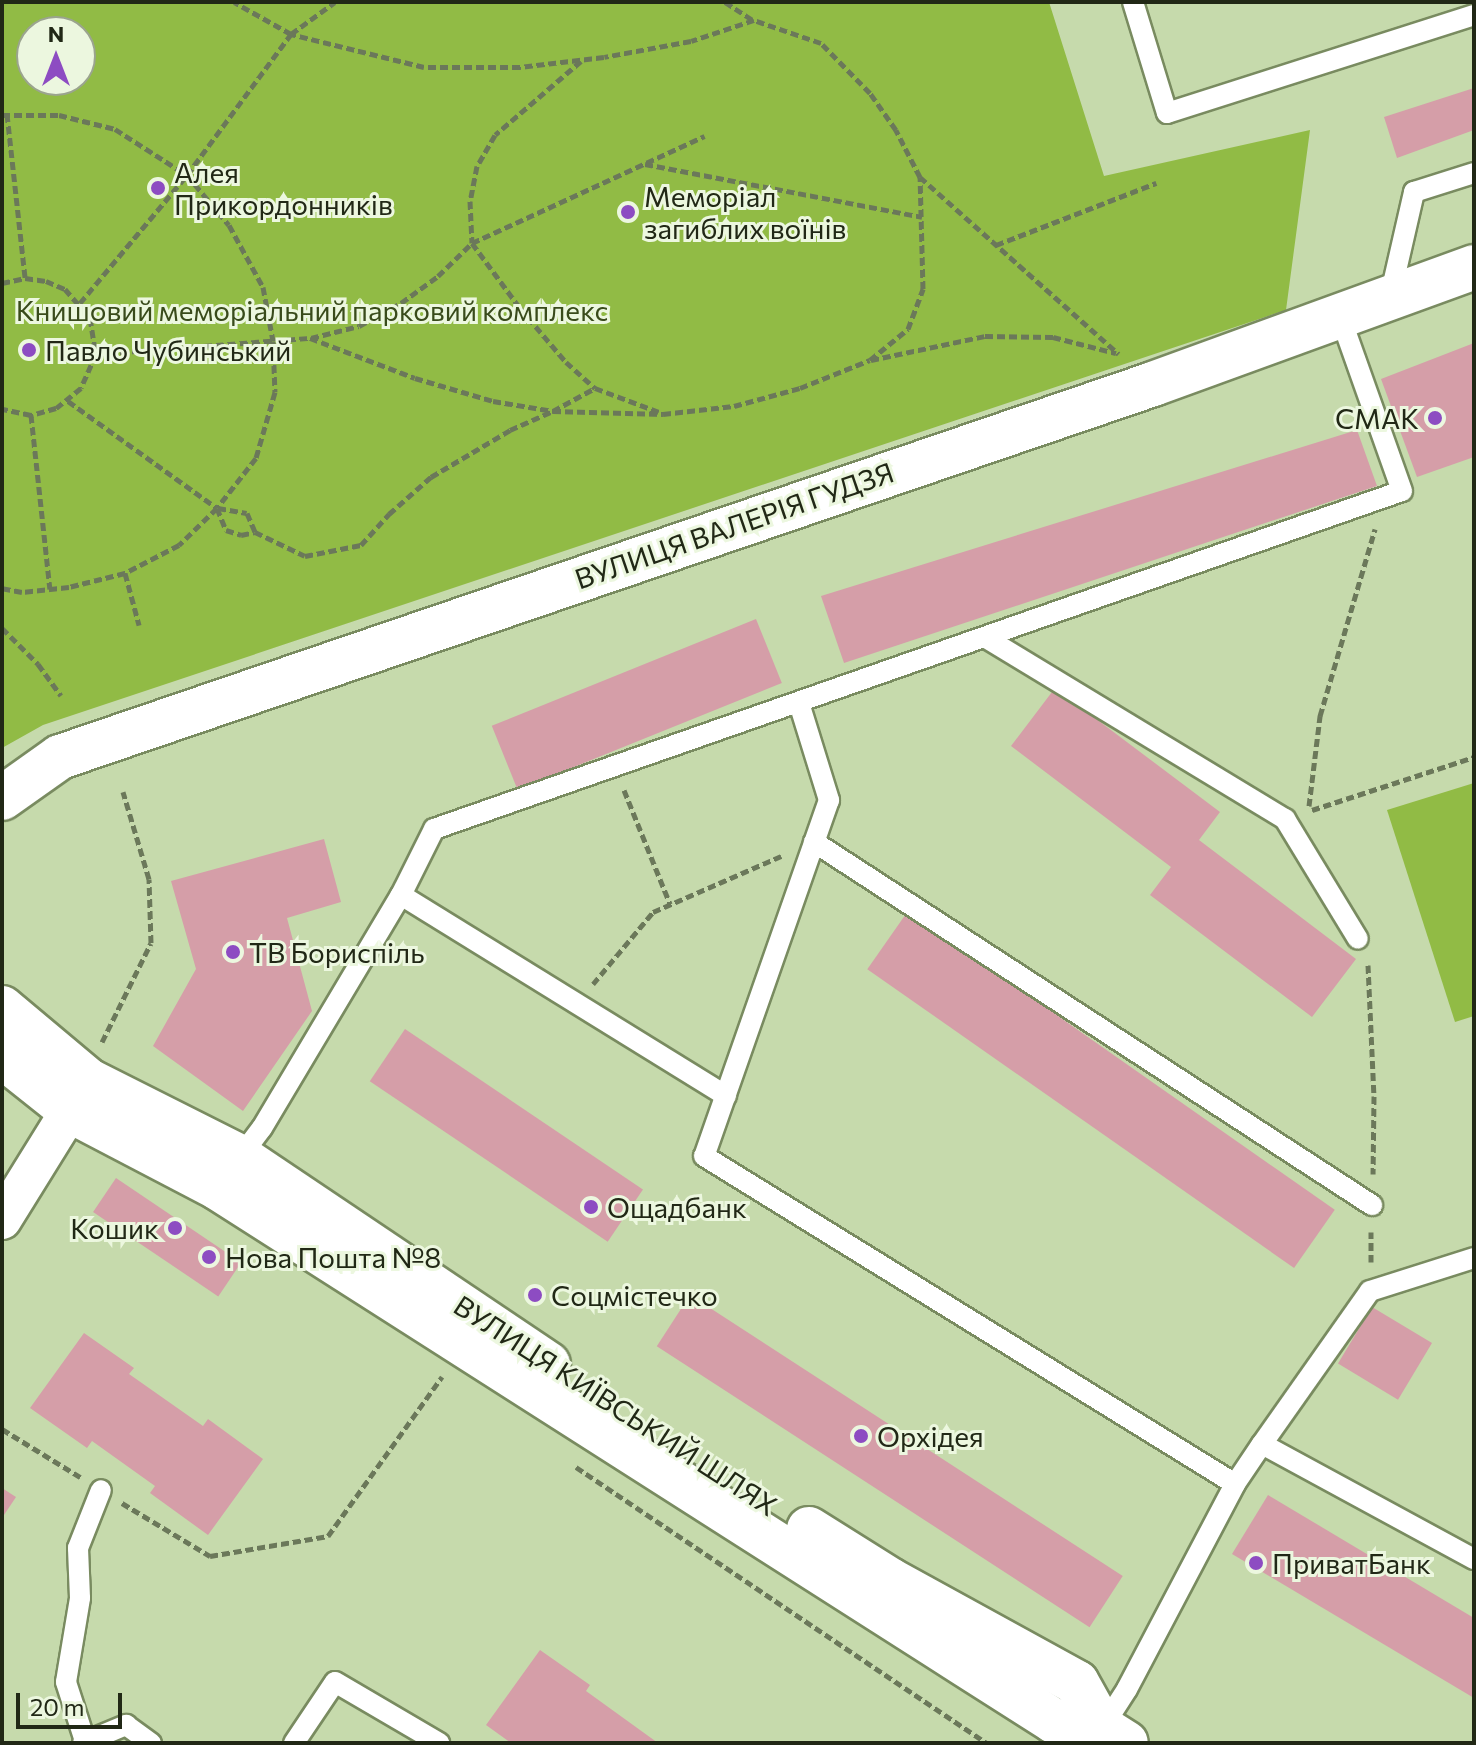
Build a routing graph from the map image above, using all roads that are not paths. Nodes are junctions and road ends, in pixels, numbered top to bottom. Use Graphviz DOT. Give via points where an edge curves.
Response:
graph roads {
  1 [pos="1133,2"];
  2 [pos="1474,15"];
  3 [pos="1474,173"];
  4 [pos="1474,267"];
  5 [pos="1390,297"];
  6 [pos="1340,316"];
  7 [pos="986,638"];
  8 [pos="799,703"];
  9 [pos="2,798"];
  10 [pos="814,842"];
  11 [pos="401,895"];
  12 [pos="1358,939"];
  13 [pos="2,1008"];
  14 [pos="2,1056"];
  15 [pos="86,1081"];
  16 [pos="726,1096"];
  17 [pos="240,1157"];
  18 [pos="1372,1205"];
  19 [pos="2,1220"];
  20 [pos="1474,1258"];
  21 [pos="1262,1444"];
  22 [pos="1235,1484"];
  23 [pos="101,1490"];
  24 [pos="1474,1559"];
  25 [pos="1109,1738"];
  26 [pos="84,1742"];
  27 [pos="151,1743"];
  28 [pos="294,1743"];
  29 [pos="439,1743"];
  1 -- 2 [label="lane" via="1167,113"];
  3 -- 5 [label="lane" via="1414,192"];
  4 -- 5 [label="main road, ВУЛИЦЯ ВАЛЕРІЯ ГУДЗЯ"];
  5 -- 6 [label="main road, ВУЛИЦЯ ВАЛЕРІЯ ГУДЗЯ"];
  6 -- 7 [label="lane" via="1402,491"];
  6 -- 9 [label="main road, ВУЛИЦЯ ВАЛЕРІЯ ГУДЗЯ" via="60,757"];
  7 -- 8 [label="lane"];
  7 -- 12 [label="lane" via="1285,819"];
  8 -- 10 [label="lane" via="829,800"];
  8 -- 11 [label="lane" via="434,829"];
  10 -- 16 [label="lane"];
  10 -- 18 [label="lane"];
  11 -- 16 [label="lane"];
  11 -- 17 [label="lane"];
  13 -- 15 [label="main road, ВУЛИЦЯ КИЇВСЬКИЙ ШЛЯХ"];
  14 -- 15 [label="main road, ВУЛИЦЯ КИЇВСЬКИЙ ШЛЯХ"];
  15 -- 17 [label="main road, ВУЛИЦЯ КИЇВСЬКИЙ ШЛЯХ"];
  15 -- 19 [label="street"];
  15 -- 25 [label="main road, ВУЛИЦЯ КИЇВСЬКИЙ ШЛЯХ" via="218,1188 1054,1721"];
  16 -- 22 [label="lane" via="704,1156"];
  17 -- 25 [label="main road, ВУЛИЦЯ КИЇВСЬКИЙ ШЛЯХ" via="636,1422 890,1580 1077,1683"];
  20 -- 21 [label="lane" via="1370,1291"];
  21 -- 22 [label="lane"];
  21 -- 24 [label="lane"];
  22 -- 25 [label="lane" via="1127,1689"];
  23 -- 26 [label="lane" via="78,1548 80,1598 66,1682"];
  26 -- 27 [label="lane" via="126,1725"];
  28 -- 29 [label="lane" via="335,1682"];
}
